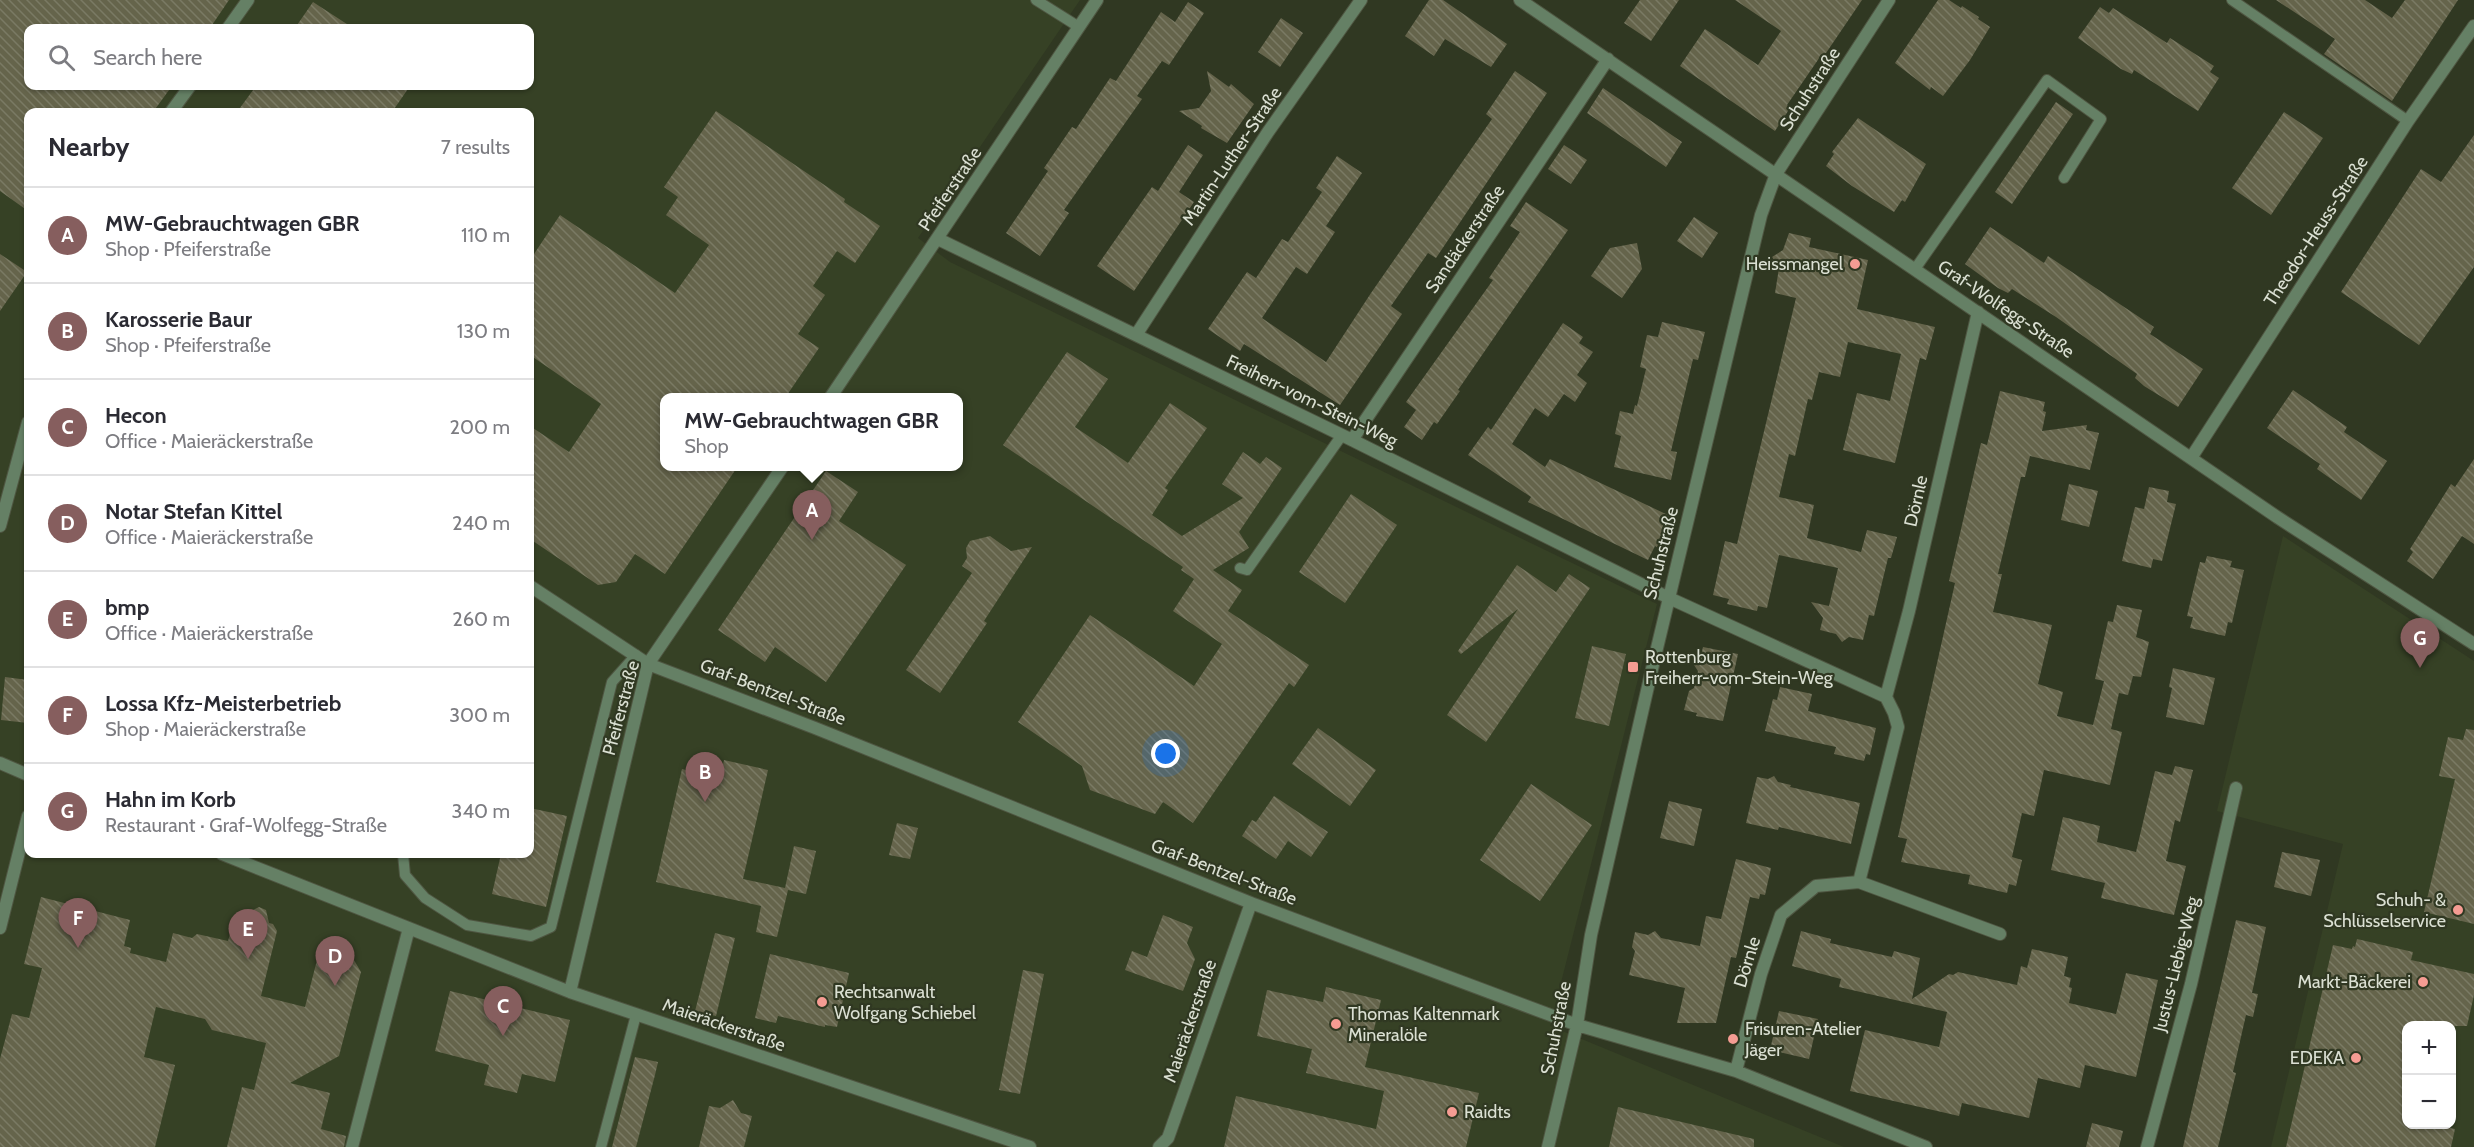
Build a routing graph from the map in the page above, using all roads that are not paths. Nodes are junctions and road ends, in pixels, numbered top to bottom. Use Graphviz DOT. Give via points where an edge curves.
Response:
graph roads {
  1 [pos="248,0"];
  2 [pos="1036,0"];
  3 [pos="1098,0"];
  4 [pos="1361,0"];
  5 [pos="1520,0"];
  6 [pos="1889,0"];
  7 [pos="2232,0"];
  8 [pos="231,24"];
  9 [pos="2474,26"];
  10 [pos="1079,27"];
  11 [pos="1608,58"];
  12 [pos="187,90"];
  13 [pos="174,108"];
  14 [pos="2408,121"];
  15 [pos="1776,174"];
  16 [pos="2064,178"];
  17 [pos="938,239"];
  18 [pos="1915,269"];
  19 [pos="1978,312"];
  20 [pos="1136,335"];
  21 [pos="833,393"];
  22 [pos="24,437"];
  23 [pos="1347,438"];
  24 [pos="2191,458"];
  25 [pos="780,471"];
  26 [pos="0,526"];
  27 [pos="1240,568"];
  28 [pos="534,589"];
  29 [pos="1668,598"];
  30 [pos="2474,644"];
  31 [pos="636,655"];
  32 [pos="648,663"];
  33 [pos="1886,697"];
  34 [pos="0,763"];
  35 [pos="24,773"];
  36 [pos="2236,788"];
  37 [pos="24,832"];
  38 [pos="232,858"];
  39 [pos="403,858"];
  40 [pos="1859,882"];
  41 [pos="1251,903"];
  42 [pos="0,928"];
  43 [pos="409,928"];
  44 [pos="2000,934"];
  45 [pos="570,992"];
  46 [pos="636,1015"];
  47 [pos="1577,1025"];
  48 [pos="1736,1071"];
  49 [pos="352,1147"];
  50 [pos="601,1147"];
  51 [pos="1030,1147"];
  52 [pos="1159,1147"];
  53 [pos="1548,1147"];
  54 [pos="1926,1147"];
  55 [pos="2147,1147"];
  1 -- 8 [label="street"];
  2 -- 10 [label="lane"];
  3 -- 10 [label="street, Pfeiferstraße"];
  4 -- 20 [label="street, Martin-Luther-Straße" via="1268,132"];
  5 -- 11 [label="street, Graf-Wolfegg-Straße"];
  6 -- 15 [label="street, Schuhstraße"];
  7 -- 14 [label="lane"];
  9 -- 14 [label="street, Theodor-Heuss-Straße"];
  10 -- 17 [label="street, Pfeiferstraße"];
  11 -- 15 [label="street, Graf-Wolfegg-Straße"];
  11 -- 23 [label="street, Sandäckerstraße"];
  12 -- 13 [label="street"];
  14 -- 24 [label="street, Theodor-Heuss-Straße"];
  15 -- 18 [label="street, Graf-Wolfegg-Straße"];
  15 -- 29 [label="street, Schuhstraße" via="1761,215"];
  16 -- 18 [label="lane" via="2101,119 2047,80"];
  17 -- 20 [label="street, Freiherr-vom-Stein-Weg"];
  17 -- 21 [label="street, Pfeiferstraße"];
  18 -- 19 [label="street, Graf-Wolfegg-Straße"];
  19 -- 24 [label="street, Graf-Wolfegg-Straße"];
  19 -- 33 [label="street, Dörnle"];
  20 -- 23 [label="street, Freiherr-vom-Stein-Weg"];
  22 -- 26 [label="street"];
  23 -- 27 [label="lane" via="1247,570"];
  23 -- 29 [label="street, Freiherr-vom-Stein-Weg"];
  24 -- 30 [label="street, Graf-Wolfegg-Straße"];
  25 -- 32 [label="street, Pfeiferstraße"];
  28 -- 31 [label="street, Graf-Bentzel-Straße"];
  29 -- 33 [label="street"];
  29 -- 47 [label="street, Schuhstraße" via="1591,934"];
  31 -- 32 [label="street, Graf-Bentzel-Straße"];
  31 -- 39 [label="lane" via="612,682 551,927 531,936 467,925 425,898 405,875"];
  32 -- 41 [label="street, Graf-Bentzel-Straße"];
  32 -- 45 [label="street, Pfeiferstraße"];
  33 -- 40 [label="street" via="1898,727"];
  34 -- 35 [label="street"];
  36 -- 55 [label="street, Justus-Liebig-Weg" via="2191,984"];
  37 -- 42 [label="street"];
  38 -- 43 [label="street, Maieräckerstraße"];
  40 -- 44 [label="street, Dörnle"];
  40 -- 48 [label="street, Dörnle" via="1816,886 1781,915"];
  41 -- 47 [label="street, Graf-Bentzel-Straße"];
  41 -- 52 [label="street, Maieräckerstraße" via="1168,1138"];
  43 -- 45 [label="street, Maieräckerstraße"];
  43 -- 49 [label="street"];
  45 -- 46 [label="street, Maieräckerstraße"];
  46 -- 50 [label="lane"];
  46 -- 51 [label="street, Maieräckerstraße"];
  47 -- 48 [label="street, Graf-Bentzel-Straße"];
  47 -- 53 [label="street, Schuhstraße"];
  48 -- 54 [label="street, Graf-Bentzel-Straße"];
}
